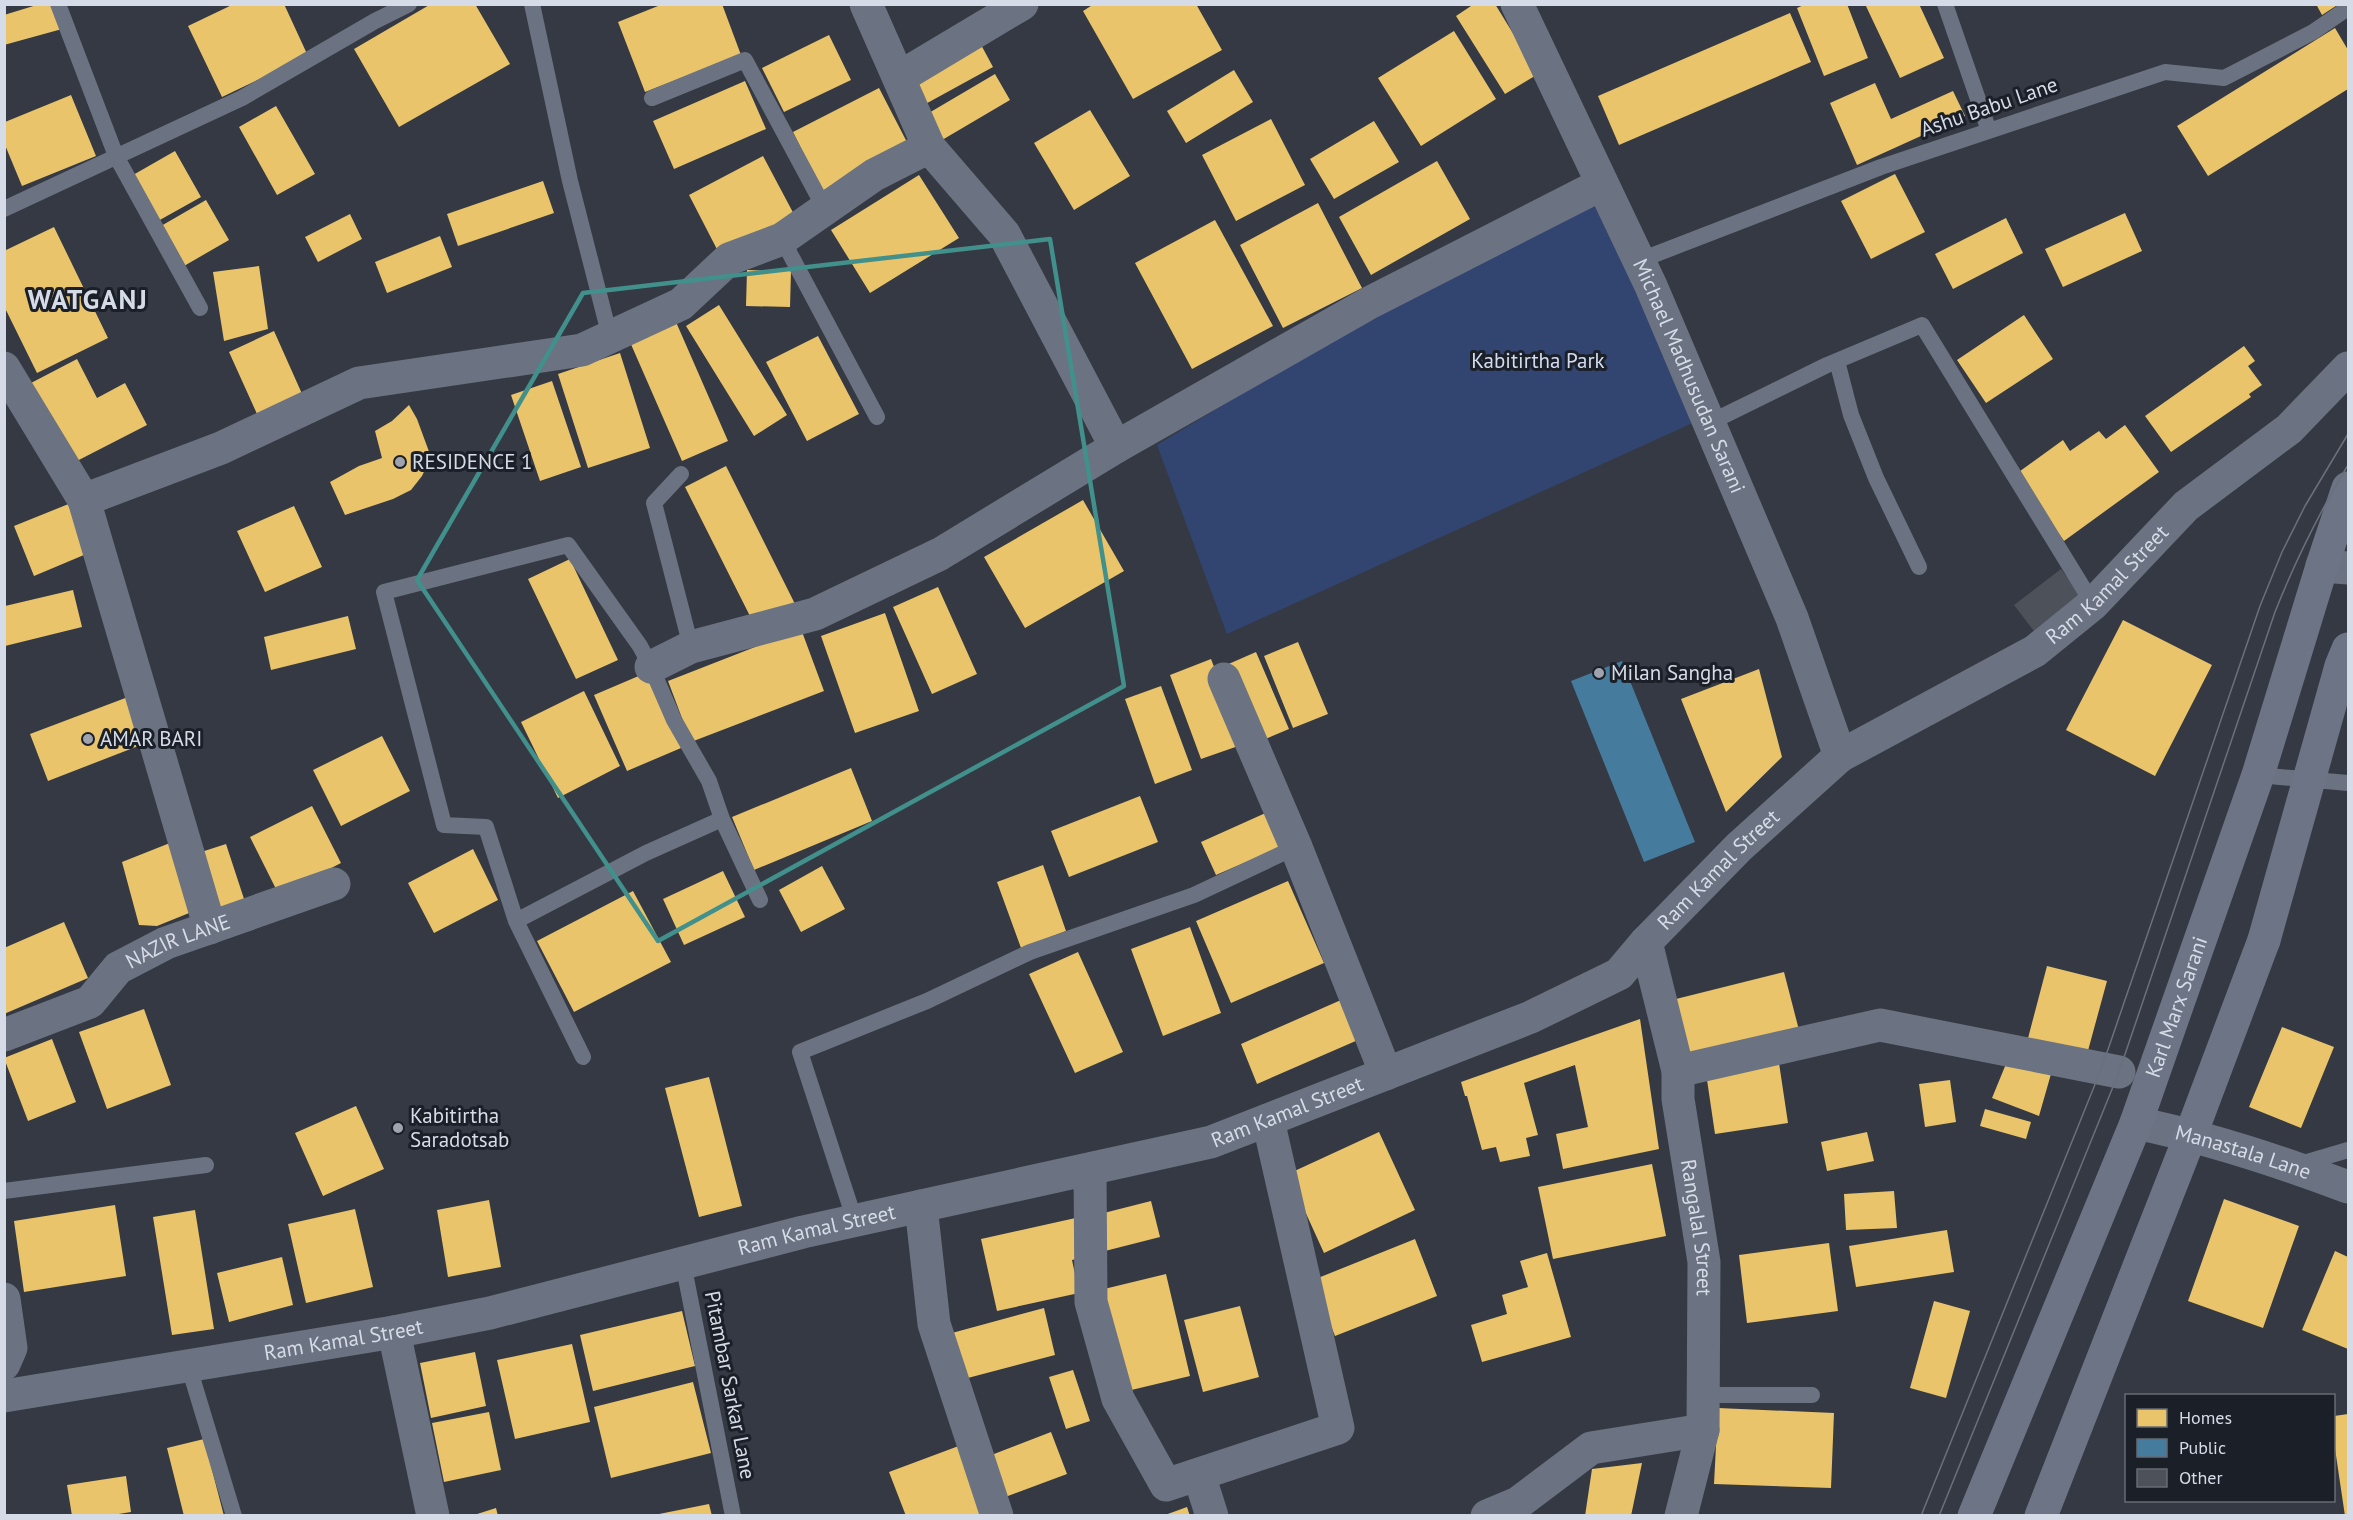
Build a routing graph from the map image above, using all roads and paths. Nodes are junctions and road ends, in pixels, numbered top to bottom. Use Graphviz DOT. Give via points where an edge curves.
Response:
graph roads {
  1 [pos="58,4"];
  2 [pos="409,4"];
  3 [pos="532,4"];
  4 [pos="866,4"];
  5 [pos="1022,4"];
  6 [pos="1516,4"];
  7 [pos="1945,4"];
  8 [pos="2349,8"];
  9 [pos="900,77"];
  10 [pos="652,98"];
  11 [pos="1989,130"];
  12 [pos="929,147"];
  13 [pos="116,156"];
  14 [pos="1602,184"];
  15 [pos="4,209"];
  16 [pos="825,209"];
  17 [pos="782,239"];
  18 [pos="1638,261"];
  19 [pos="200,308"];
  20 [pos="610,337"];
  21 [pos="1837,361"];
  22 [pos="4,368"];
  23 [pos="2349,368"];
  24 [pos="877,417"];
  25 [pos="1709,423"];
  26 [pos="1116,447"];
  27 [pos="681,474"];
  28 [pos="2349,488"];
  29 [pos="84,500"];
  30 [pos="1919,567"];
  31 [pos="2335,567"];
  32 [pos="2092,604"];
  33 [pos="691,647"];
  34 [pos="2349,649"];
  35 [pos="651,667"];
  36 [pos="1224,679"];
  37 [pos="1840,756"];
  38 [pos="2258,775"];
  39 [pos="2349,783"];
  40 [pos="722,819"];
  41 [pos="1296,847"];
  42 [pos="334,884"];
  43 [pos="760,900"];
  44 [pos="516,921"];
  45 [pos="210,928"];
  46 [pos="1646,942"];
  47 [pos="4,1035"];
  48 [pos="583,1057"];
  49 [pos="1678,1071"];
  50 [pos="2119,1072"];
  51 [pos="1386,1074"];
  52 [pos="1268,1120"];
  53 [pos="2136,1123"];
  54 [pos="2191,1134"];
  55 [pos="2349,1150"];
  56 [pos="206,1165"];
  57 [pos="2292,1166"];
  58 [pos="1090,1170"];
  59 [pos="2349,1187"];
  60 [pos="4,1191"];
  61 [pos="921,1206"];
  62 [pos="855,1221"];
  63 [pos="683,1263"];
  64 [pos="4,1299"];
  65 [pos="394,1332"];
  66 [pos="4,1364"];
  67 [pos="188,1364"];
  68 [pos="1703,1395"];
  69 [pos="1812,1395"];
  70 [pos="4,1396"];
  71 [pos="1703,1430"];
  72 [pos="1199,1475"];
  73 [pos="234,1515"];
  74 [pos="433,1515"];
  75 [pos="733,1515"];
  76 [pos="997,1515"];
  77 [pos="1212,1515"];
  78 [pos="1487,1515"];
  79 [pos="1681,1515"];
  80 [pos="1974,1515"];
  81 [pos="2040,1515"];
  1 -- 13 [label="lane"];
  2 -- 13 [label="lane" via="242,98"];
  3 -- 20 [label="lane" via="570,180"];
  4 -- 9 [label="street"];
  5 -- 9 [label="street"];
  6 -- 14 [label="street, Michael Madhusudan Sarani"];
  7 -- 11 [label="lane"];
  8 -- 11 [label="lane, Ashu Babu Lane" via="2313,33 2224,78 2165,72"];
  9 -- 12 [label="street"];
  10 -- 16 [label="lane" via="746,60"];
  11 -- 18 [label="lane, Ashu Babu Lane" via="1881,167"];
  12 -- 16 [label="street" via="874,175"];
  12 -- 26 [label="street" via="1004,234"];
  13 -- 15 [label="lane"];
  13 -- 19 [label="lane"];
  14 -- 18 [label="street, Michael Madhusudan Sarani"];
  14 -- 26 [label="street" via="1371,302"];
  16 -- 17 [label="street"];
  17 -- 20 [label="street" via="729,259 681,304"];
  17 -- 24 [label="lane"];
  18 -- 25 [label="street, Michael Madhusudan Sarani"];
  20 -- 29 [label="street" via="582,350 358,383 221,448"];
  21 -- 25 [label="lane"];
  21 -- 30 [label="lane" via="1859,436"];
  21 -- 32 [label="lane" via="1922,325"];
  22 -- 29 [label="street"];
  23 -- 32 [label="street, Ram Kamal Street" via="2289,429 2186,506"];
  25 -- 37 [label="street, Michael Madhusudan Sarani" via="1792,618"];
  26 -- 33 [label="street" via="940,554 815,614"];
  27 -- 33 [label="lane" via="654,503"];
  28 -- 31 [label="main road, Karl Marx Sarani"];
  29 -- 45 [label="street"];
  31 -- 38 [label="main road, Karl Marx Sarani"];
  32 -- 37 [label="street, Ram Kamal Street" via="2035,651"];
  33 -- 35 [label="street"];
  34 -- 54 [label="main road, bridge" via="2264,940"];
  35 -- 40 [label="lane" via="674,720 709,781"];
  35 -- 44 [label="lane" via="568,544 384,592 444,825 486,827"];
  36 -- 41 [label="street"];
  37 -- 46 [label="street, Ram Kamal Street" via="1739,847"];
  38 -- 39 [label="lane"];
  38 -- 53 [label="main road, Karl Marx Sarani"];
  40 -- 43 [label="lane"];
  40 -- 44 [label="lane" via="646,853"];
  41 -- 51 [label="street"];
  41 -- 62 [label="lane" via="1194,895 1030,952 800,1052"];
  42 -- 45 [label="street, NAZIR LANE"];
  44 -- 48 [label="lane"];
  45 -- 47 [label="street, NAZIR LANE" via="166,943 118,968 90,1002"];
  46 -- 49 [label="street, Rangalal Street"];
  46 -- 51 [label="street, Ram Kamal Street" via="1619,974 1531,1017"];
  49 -- 50 [label="street" via="1880,1025"];
  49 -- 68 [label="street, Rangalal Street" via="1678,1099 1704,1262"];
  51 -- 52 [label="street, Ram Kamal Street"];
  52 -- 58 [label="street, Ram Kamal Street" via="1211,1142"];
  52 -- 72 [label="street" via="1338,1428"];
  53 -- 54 [label="street, Manastala Lane"];
  53 -- 80 [label="main road, Karl Marx Sarani"];
  54 -- 57 [label="street, Manastala Lane"];
  54 -- 81 [label="main road"];
  55 -- 57 [label="lane"];
  56 -- 60 [label="lane"];
  57 -- 59 [label="street, Manastala Lane"];
  58 -- 61 [label="street, Ram Kamal Street"];
  58 -- 72 [label="street" via="1091,1302 1118,1399 1166,1485"];
  61 -- 62 [label="street, Ram Kamal Street"];
  61 -- 76 [label="street" via="934,1324"];
  62 -- 63 [label="street, Ram Kamal Street"];
  63 -- 65 [label="street, Ram Kamal Street" via="490,1313"];
  63 -- 75 [label="lane, Pitambar Sarkar Lane"];
  64 -- 66 [label="street" via="11,1348"];
  65 -- 67 [label="street, Ram Kamal Street"];
  65 -- 74 [label="street"];
  67 -- 70 [label="street, Ram Kamal Street"];
  67 -- 73 [label="lane"];
  68 -- 69 [label="lane"];
  68 -- 71 [label="street, Rangalal Street"];
  71 -- 78 [label="street" via="1591,1448 1518,1503"];
  71 -- 79 [label="street, Rangalal Street"];
  72 -- 77 [label="street"];
}
